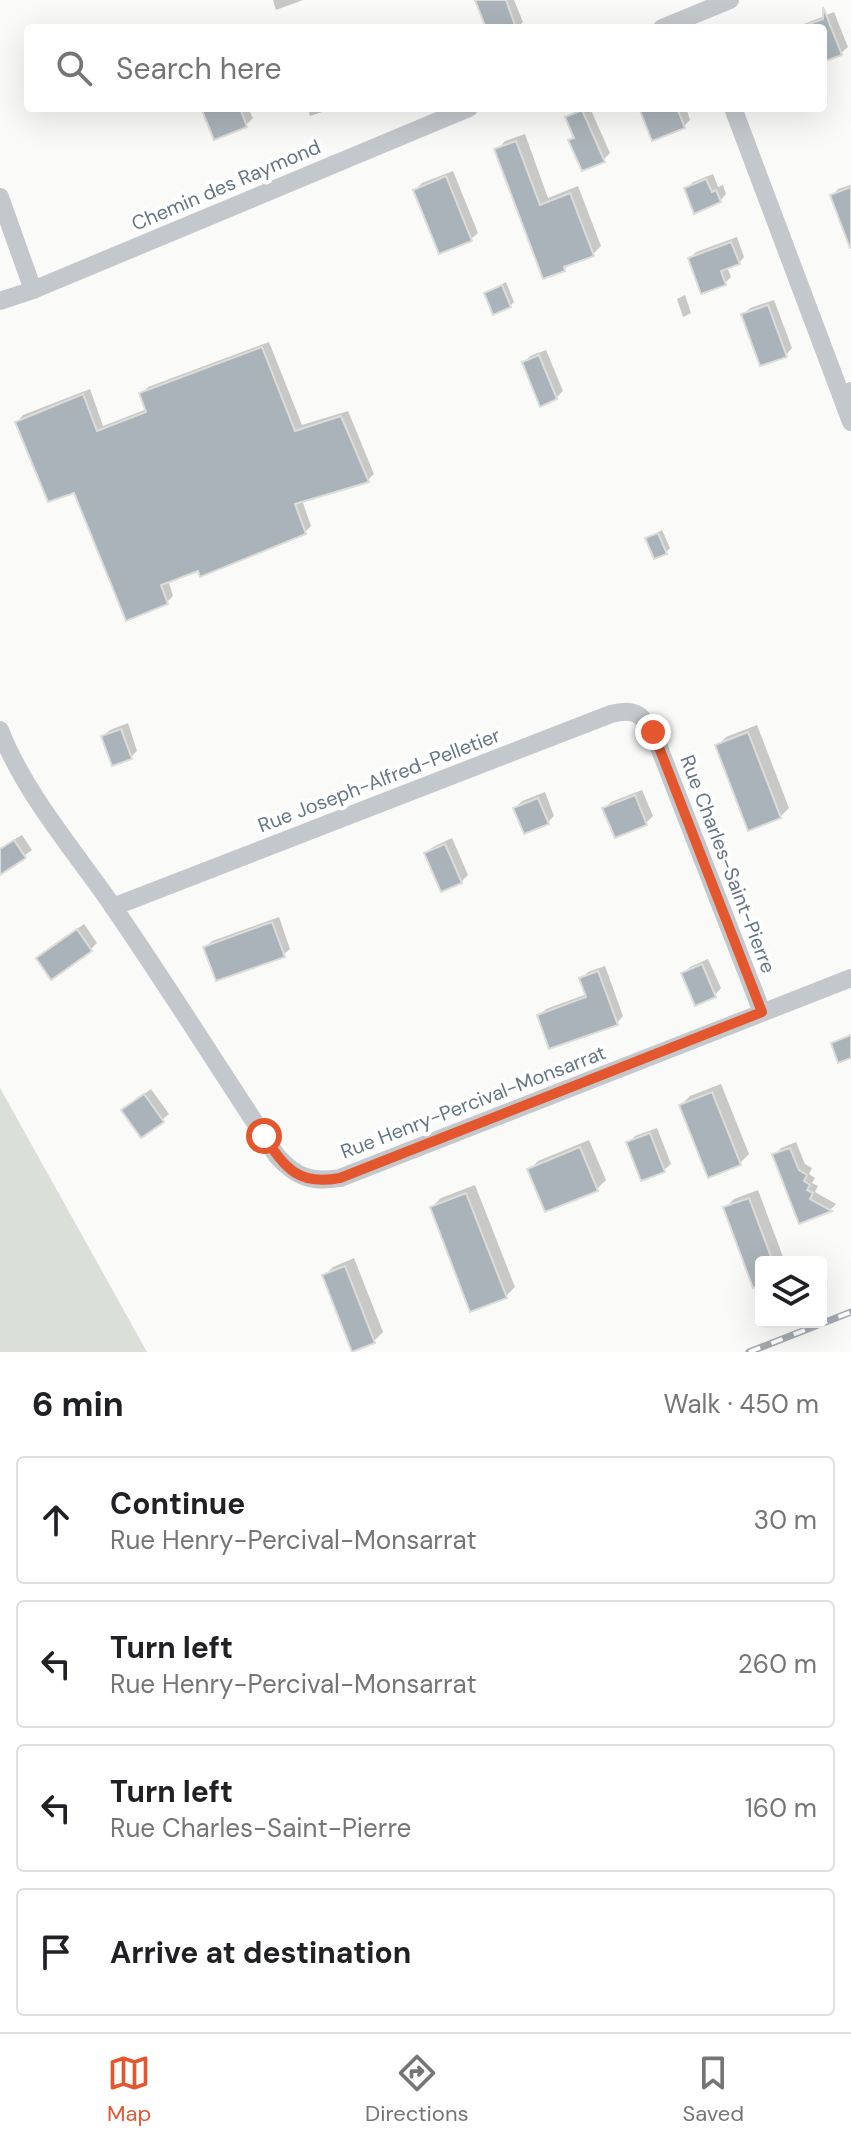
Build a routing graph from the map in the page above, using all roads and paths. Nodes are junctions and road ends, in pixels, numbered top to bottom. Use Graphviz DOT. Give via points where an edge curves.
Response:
graph roads {
  1 [pos="730,0"];
  2 [pos="700,20"];
  3 [pos="459,112"];
  4 [pos="735,112"];
  5 [pos="0,197"];
  6 [pos="33,290"];
  7 [pos="0,301"];
  8 [pos="846,393"];
  9 [pos="851,422"];
  10 [pos="0,730"];
  11 [pos="653,732"];
  12 [pos="113,907"];
  13 [pos="851,978"];
  14 [pos="762,1012"];
  1 -- 2 [label="street"];
  3 -- 6 [label="street, Chemin des Raymond"];
  4 -- 8 [label="street"];
  5 -- 6 [label="street"];
  6 -- 7 [label="street, Chemin des Raymond"];
  8 -- 9 [label="street"];
  10 -- 12 [label="street, Rue Henry-Percival-Monsarrat" via="32,791"];
  11 -- 12 [label="street, Rue Joseph-Alfred-Pelletier" via="636,711 611,714"];
  11 -- 14 [label="street, Rue Charles-Saint-Pierre"];
  12 -- 14 [label="street, Rue Henry-Percival-Monsarrat" via="277,1156 305,1179 340,1178"];
  13 -- 14 [label="street, Rue Henry-Percival-Monsarrat"];
}
